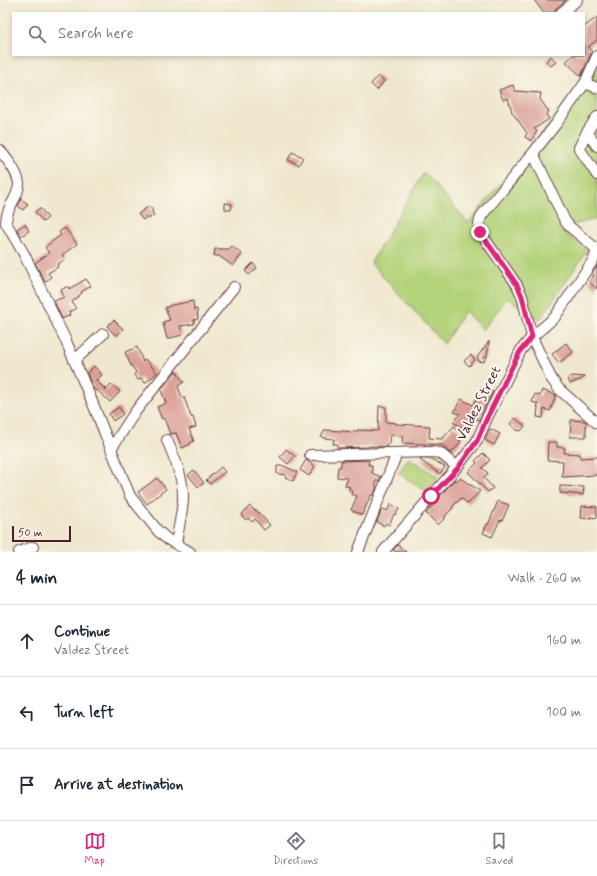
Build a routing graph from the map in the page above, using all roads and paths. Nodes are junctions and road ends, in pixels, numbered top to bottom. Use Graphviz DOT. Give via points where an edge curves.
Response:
graph roads {
  1 [pos="577,0"];
  2 [pos="562,12"];
  3 [pos="597,56"];
  4 [pos="590,79"];
  5 [pos="597,88"];
  6 [pos="597,117"];
  7 [pos="587,132"];
  8 [pos="597,146"];
  9 [pos="1,153"];
  10 [pos="533,153"];
  11 [pos="597,176"];
  12 [pos="596,259"];
  13 [pos="234,287"];
  14 [pos="103,334"];
  15 [pos="532,337"];
  16 [pos="74,361"];
  17 [pos="597,423"];
  18 [pos="167,440"];
  19 [pos="111,450"];
  20 [pos="397,453"];
  21 [pos="310,454"];
  22 [pos="458,468"];
  23 [pos="176,544"];
  24 [pos="33,547"];
  25 [pos="19,552"];
  26 [pos="190,552"];
  27 [pos="358,552"];
  28 [pos="383,552"];
  1 -- 2 [label="street"];
  3 -- 4 [label="street"];
  4 -- 5 [label="street"];
  4 -- 10 [label="street"];
  6 -- 7 [label="street"];
  7 -- 8 [label="street"];
  7 -- 11 [label="street" via="578,148"];
  9 -- 16 [label="street" via="19,183 6,223 24,254"];
  10 -- 12 [label="street" via="565,221 594,247"];
  10 -- 15 [label="street" via="479,221 480,232 517,285"];
  12 -- 15 [label="street, Valdez Street" via="555,317"];
  13 -- 19 [label="street" via="135,412"];
  14 -- 16 [label="street"];
  15 -- 17 [label="street" via="551,378 559,389"];
  15 -- 22 [label="street, Valdez Street" via="514,363 477,441"];
  16 -- 19 [label="street"];
  18 -- 23 [label="street" via="179,470 182,488 183,500"];
  19 -- 23 [label="street" via="130,496 158,531"];
  20 -- 21 [label="street"];
  20 -- 22 [label="street" via="432,452 440,454"];
  20 -- 27 [label="street"];
  22 -- 28 [label="street, Valdez Street"];
  23 -- 26 [label="street"];
  24 -- 25 [label="street"];
}
